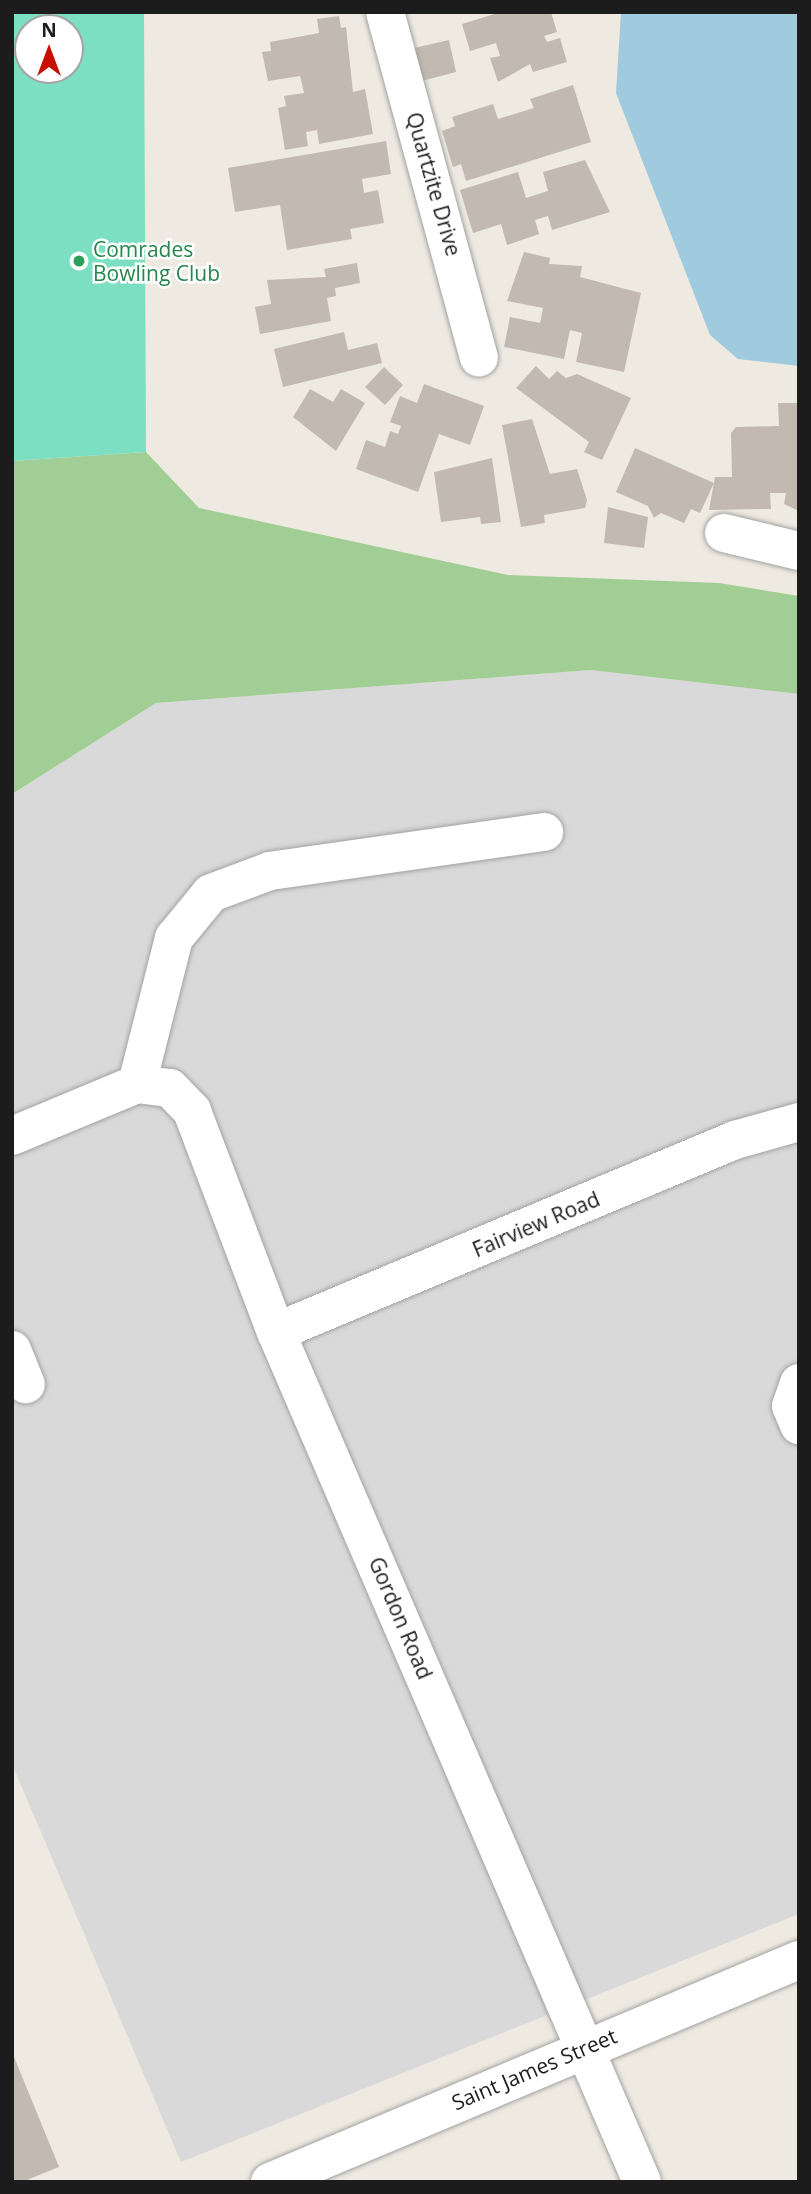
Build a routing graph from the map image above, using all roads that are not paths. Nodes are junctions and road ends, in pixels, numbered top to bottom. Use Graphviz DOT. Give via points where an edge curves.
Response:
graph roads {
  1 [pos="385,12"];
  2 [pos="479,357"];
  3 [pos="724,533"];
  4 [pos="799,551"];
  5 [pos="544,831"];
  6 [pos="137,1084"];
  7 [pos="799,1122"];
  8 [pos="12,1136"];
  9 [pos="276,1332"];
  10 [pos="799,1383"];
  11 [pos="799,1424"];
  12 [pos="799,1960"];
  13 [pos="586,2046"];
  14 [pos="274,2181"];
  15 [pos="642,2182"];
  1 -- 2 [label="street, Quartzite Drive"];
  3 -- 4 [label="street"];
  5 -- 6 [label="street" via="270,871 211,893 174,937"];
  6 -- 8 [label="street"];
  6 -- 9 [label="street, Gordon Road" via="170,1088 192,1111"];
  7 -- 9 [label="street, Fairview Road" via="735,1140"];
  9 -- 13 [label="street, Gordon Road"];
  10 -- 11 [label="street" via="791,1406"];
  12 -- 13 [label="street, Saint James Street"];
  13 -- 14 [label="street, Saint James Street"];
  13 -- 15 [label="street, Gordon Road"];
}
